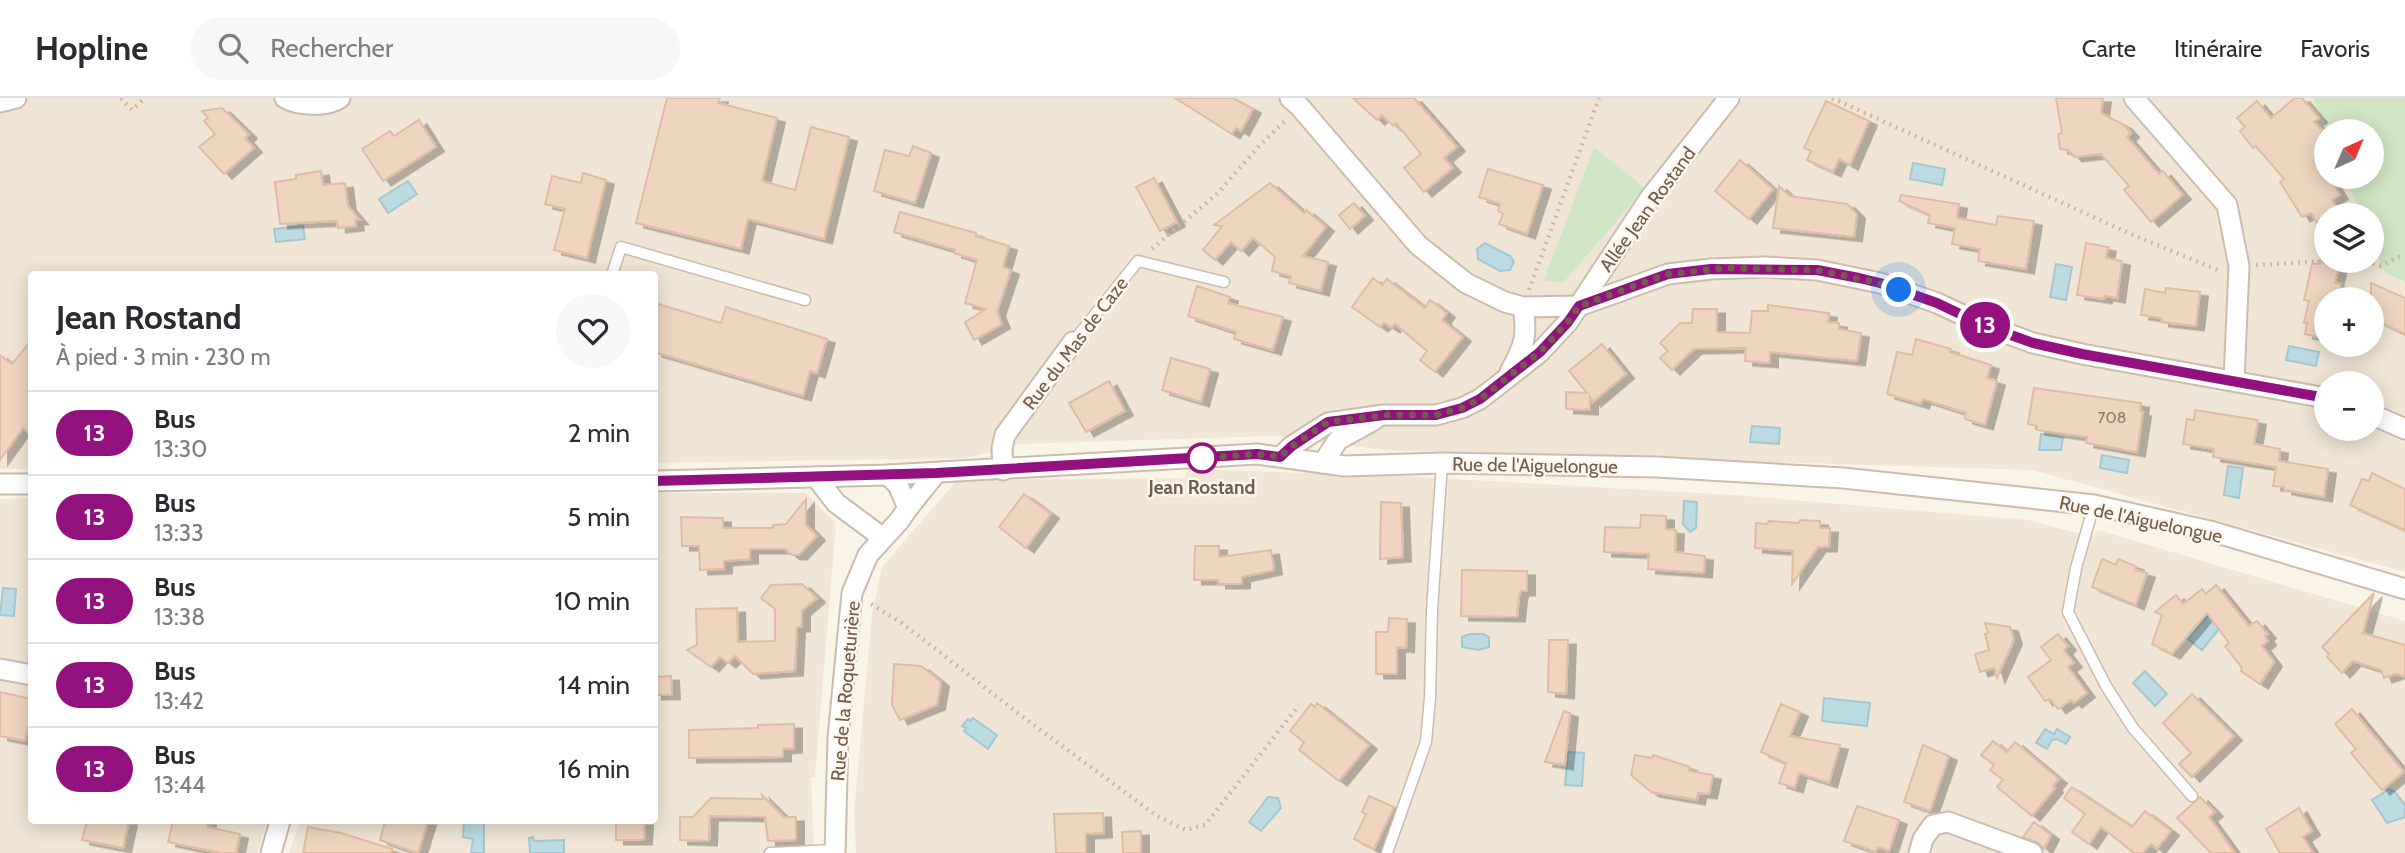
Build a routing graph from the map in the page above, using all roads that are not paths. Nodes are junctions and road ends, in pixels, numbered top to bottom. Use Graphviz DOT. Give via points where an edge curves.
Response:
graph roads {
  1 [pos="16,98"];
  2 [pos="285,98"];
  3 [pos="340,98"];
  4 [pos="1729,98"];
  5 [pos="2134,98"];
  6 [pos="1299,101"];
  7 [pos="0,102"];
  8 [pos="613,271"];
  9 [pos="1224,282"];
  10 [pos="805,299"];
  11 [pos="1579,306"];
  12 [pos="1523,307"];
  13 [pos="1073,342"];
  14 [pos="1506,379"];
  15 [pos="2234,380"];
  16 [pos="2314,396"];
  17 [pos="1384,415"];
  18 [pos="2384,420"];
  19 [pos="2405,429"];
  20 [pos="1280,457"];
  21 [pos="1323,463"];
  22 [pos="1442,463"];
  23 [pos="1003,470"];
  24 [pos="936,473"];
  25 [pos="888,475"];
  26 [pos="866,476"];
  27 [pos="816,477"];
  28 [pos="658,481"];
  29 [pos="0,484"];
  30 [pos="28,484"];
  31 [pos="2094,505"];
  32 [pos="908,508"];
  33 [pos="849,513"];
  34 [pos="883,538"];
  35 [pos="2405,589"];
  36 [pos="0,669"];
  37 [pos="28,674"];
  38 [pos="2192,796"];
  39 [pos="279,824"];
  40 [pos="835,851"];
  41 [pos="271,853"];
  42 [pos="770,853"];
  43 [pos="1387,853"];
  44 [pos="1919,853"];
  45 [pos="2032,853"];
  1 -- 7 [label="street"];
  2 -- 3 [label="street" via="332,103"];
  4 -- 11 [label="street, Allée Jean Rostand" via="1650,198"];
  5 -- 15 [label="street" via="2227,205 2239,266"];
  6 -- 12 [label="street" via="1418,245 1466,283"];
  8 -- 10 [label="lane" via="621,247"];
  9 -- 13 [label="lane, Rue du Mas de Caze" via="1138,261"];
  11 -- 12 [label="street"];
  11 -- 14 [label="street, Allée Jean Rostand" via="1540,352"];
  11 -- 15 [label="street" via="1668,274 1719,268 1817,270 1880,283 2033,343"];
  12 -- 14 [label="street, Allée Jean Rostand" via="1524,345"];
  13 -- 23 [label="street, Rue du Mas de Caze" via="1005,435"];
  14 -- 17 [label="street, Allée Jean Rostand" via="1462,408 1436,415"];
  15 -- 16 [label="street"];
  17 -- 20 [label="street, Allée Jean Rostand" via="1328,422"];
  17 -- 21 [label="street, Allée Jean Rostand" via="1338,440"];
  18 -- 19 [label="street"];
  20 -- 21 [label="street, Rue de l'Aiguelongue"];
  20 -- 23 [label="street, Rue de l'Aiguelongue" via="1257,454"];
  21 -- 22 [label="street, Rue de l'Aiguelongue"];
  22 -- 31 [label="street, Rue de l'Aiguelongue" via="1657,467 1843,478"];
  22 -- 43 [label="lane" via="1426,742"];
  23 -- 24 [label="street, Rue de l'Aiguelongue"];
  24 -- 25 [label="street, Rue de l'Aiguelongue"];
  24 -- 32 [label="street, Rue de la Roqueturière"];
  25 -- 26 [label="street, Rue de l'Aiguelongue"];
  25 -- 32 [label="street"];
  26 -- 27 [label="street, Rue de l'Aiguelongue"];
  26 -- 33 [label="street" via="854,487"];
  27 -- 28 [label="street, Rue de l'Aiguelongue"];
  27 -- 33 [label="street"];
  29 -- 30 [label="street"];
  31 -- 35 [label="street, Rue de l'Aiguelongue" via="2214,533"];
  31 -- 38 [label="lane" via="2068,612 2133,728"];
  32 -- 34 [label="street, Rue de la Roqueturière"];
  33 -- 34 [label="street"];
  34 -- 40 [label="street, Rue de la Roqueturière" via="868,555 852,593 838,738"];
  36 -- 37 [label="street"];
  39 -- 41 [label="street"];
  40 -- 42 [label="lane"];
  44 -- 45 [label="street" via="1933,825 1948,822"];
}
